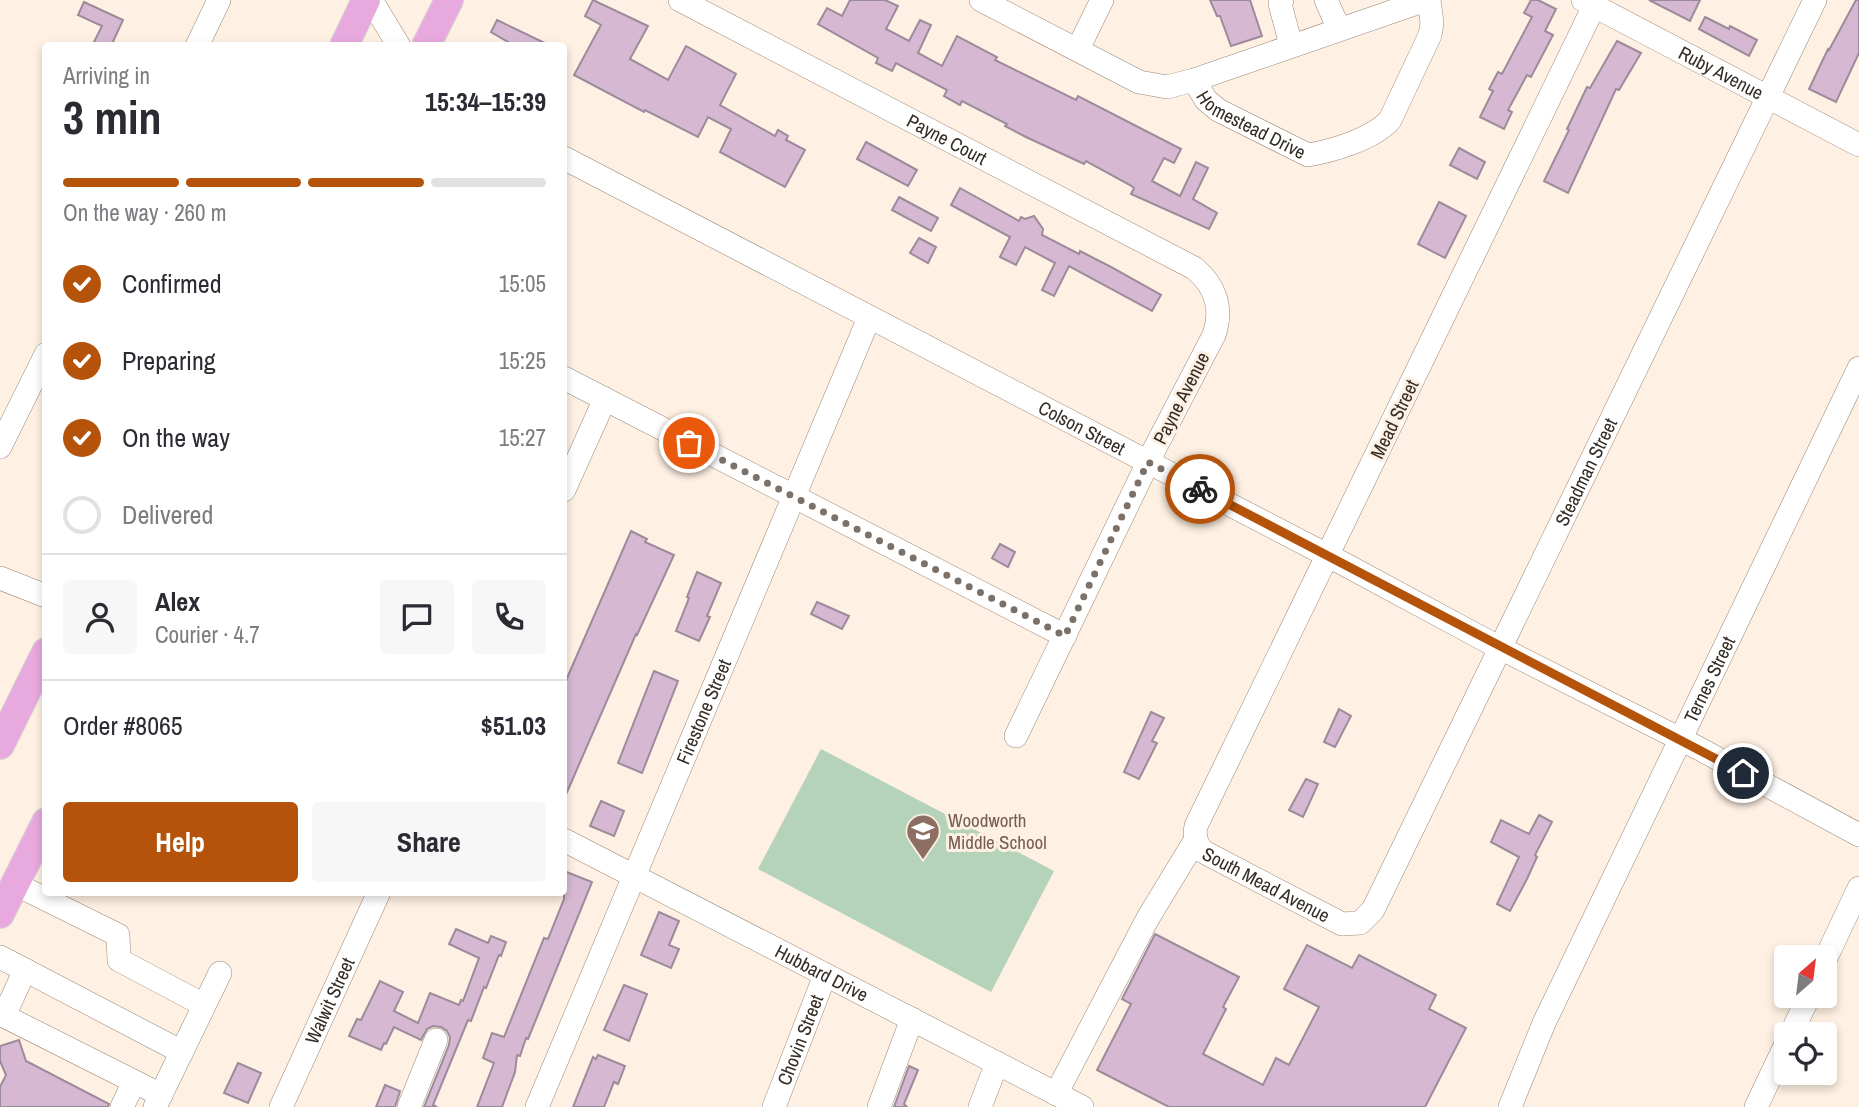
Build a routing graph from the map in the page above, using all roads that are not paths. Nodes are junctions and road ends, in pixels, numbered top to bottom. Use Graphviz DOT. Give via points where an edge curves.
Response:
graph roads {
  1 [pos="219,0"];
  2 [pos="368,0"];
  3 [pos="449,0"];
  4 [pos="680,0"];
  5 [pos="981,0"];
  6 [pos="1102,0"];
  7 [pos="1282,0"];
  8 [pos="1326,0"];
  9 [pos="1427,0"];
  10 [pos="1815,0"];
  11 [pos="1591,2"];
  12 [pos="1339,29"];
  13 [pos="199,42"];
  14 [pos="346,42"];
  15 [pos="396,42"];
  16 [pos="428,42"];
  17 [pos="1291,45"];
  18 [pos="1078,49"];
  19 [pos="1194,80"];
  20 [pos="1768,97"];
  21 [pos="1859,145"];
  22 [pos="567,160"];
  23 [pos="1211,285"];
  24 [pos="869,318"];
  25 [pos="42,362"];
  26 [pos="1859,368"];
  27 [pos="567,380"];
  28 [pos="605,399"];
  29 [pos="0,447"];
  30 [pos="1148,462"];
  31 [pos="567,483"];
  32 [pos="794,497"];
  33 [pos="1328,555"];
  34 [pos="0,578"];
  35 [pos="42,594"];
  36 [pos="1065,636"];
  37 [pos="1500,648"];
  38 [pos="42,660"];
  39 [pos="1016,736"];
  40 [pos="1680,740"];
  41 [pos="0,745"];
  42 [pos="42,829"];
  43 [pos="1859,835"];
  44 [pos="1196,839"];
  45 [pos="567,842"];
  46 [pos="634,876"];
  47 [pos="15,884"];
  48 [pos="1859,888"];
  49 [pos="377,896"];
  50 [pos="0,915"];
  51 [pos="1342,924"];
  52 [pos="1832,945"];
  53 [pos="0,957"];
  54 [pos="26,970"];
  55 [pos="220,973"];
  56 [pos="825,975"];
  57 [pos="204,1005"];
  58 [pos="2,1015"];
  59 [pos="912,1019"];
  60 [pos="436,1040"];
  61 [pos="182,1052"];
  62 [pos="997,1063"];
  63 [pos="1774,1069"];
  64 [pos="134,1082"];
  65 [pos="1056,1094"];
  66 [pos="158,1101"];
  67 [pos="122,1107"];
  68 [pos="281,1107"];
  69 [pos="409,1107"];
  70 [pos="537,1107"];
  71 [pos="774,1107"];
  72 [pos="878,1107"];
  73 [pos="980,1107"];
  74 [pos="1082,1107"];
  75 [pos="1510,1107"];
  76 [pos="1756,1107"];
  1 -- 13 [label="street"];
  2 -- 14 [label="main road"];
  2 -- 15 [label="street"];
  3 -- 16 [label="main road"];
  4 -- 23 [label="street, Payne Court" via="1194,268"];
  5 -- 18 [label="street, Homestead Drive"];
  6 -- 18 [label="street"];
  7 -- 17 [label="street"];
  8 -- 12 [label="street"];
  9 -- 12 [label="street, Homestead Drive"];
  9 -- 19 [label="street, Homestead Drive" via="1430,35 1390,120 1373,134 1320,153 1308,155 1218,110"];
  10 -- 20 [label="street, Steadman Street"];
  11 -- 20 [label="street, Ruby Avenue"];
  11 -- 33 [label="street, Mead Street"];
  12 -- 17 [label="street, Homestead Drive"];
  17 -- 19 [label="street, Homestead Drive"];
  18 -- 19 [label="street, Homestead Drive" via="1152,86"];
  20 -- 21 [label="street, Ruby Avenue"];
  20 -- 37 [label="street, Steadman Street"];
  22 -- 24 [label="street, Colson Street"];
  23 -- 30 [label="street, Payne Avenue" via="1218,304 1217,326"];
  24 -- 30 [label="street, Colson Street"];
  24 -- 32 [label="street, Firestone Street"];
  25 -- 29 [label="street"];
  26 -- 40 [label="street, Ternes Street"];
  27 -- 28 [label="street"];
  28 -- 31 [label="street"];
  28 -- 32 [label="street"];
  30 -- 33 [label="street, Colson Street"];
  30 -- 36 [label="street, Payne Avenue"];
  32 -- 36 [label="street"];
  32 -- 46 [label="street, Firestone Street"];
  33 -- 37 [label="street, Colson Street"];
  33 -- 44 [label="street, Mead Street" via="1196,825"];
  34 -- 35 [label="street"];
  36 -- 39 [label="street, Payne Avenue"];
  37 -- 40 [label="street, Colson Street"];
  37 -- 51 [label="street, Steadman Street" via="1373,910 1360,923"];
  38 -- 41 [label="main road"];
  40 -- 43 [label="street, Colson Street"];
  40 -- 75 [label="street, Ternes Street" via="1544,1023"];
  42 -- 47 [label="main road"];
  44 -- 51 [label="street, South Mead Avenue" via="1205,852"];
  44 -- 65 [label="street, Mead Street" via="1148,918"];
  45 -- 46 [label="street, Hubbard Drive"];
  46 -- 56 [label="street, Hubbard Drive"];
  46 -- 70 [label="street, Firestone Street"];
  47 -- 50 [label="main road"];
  47 -- 57 [label="street" via="118,935 119,960"];
  48 -- 52 [label="street"];
  49 -- 68 [label="street, Walwit Street"];
  53 -- 54 [label="street"];
  54 -- 58 [label="street"];
  54 -- 61 [label="street"];
  55 -- 57 [label="street"];
  56 -- 59 [label="street, Hubbard Drive"];
  56 -- 71 [label="street, Chovin Street"];
  57 -- 61 [label="street"];
  58 -- 64 [label="street"];
  59 -- 62 [label="street, Hubbard Drive"];
  59 -- 72 [label="street"];
  60 -- 69 [label="street"];
  61 -- 66 [label="street"];
  62 -- 65 [label="street, Hubbard Drive"];
  62 -- 73 [label="street"];
  63 -- 76 [label="street"];
  64 -- 66 [label="street"];
  64 -- 67 [label="street"];
  65 -- 74 [label="street, Hubbard Drive"];
}
